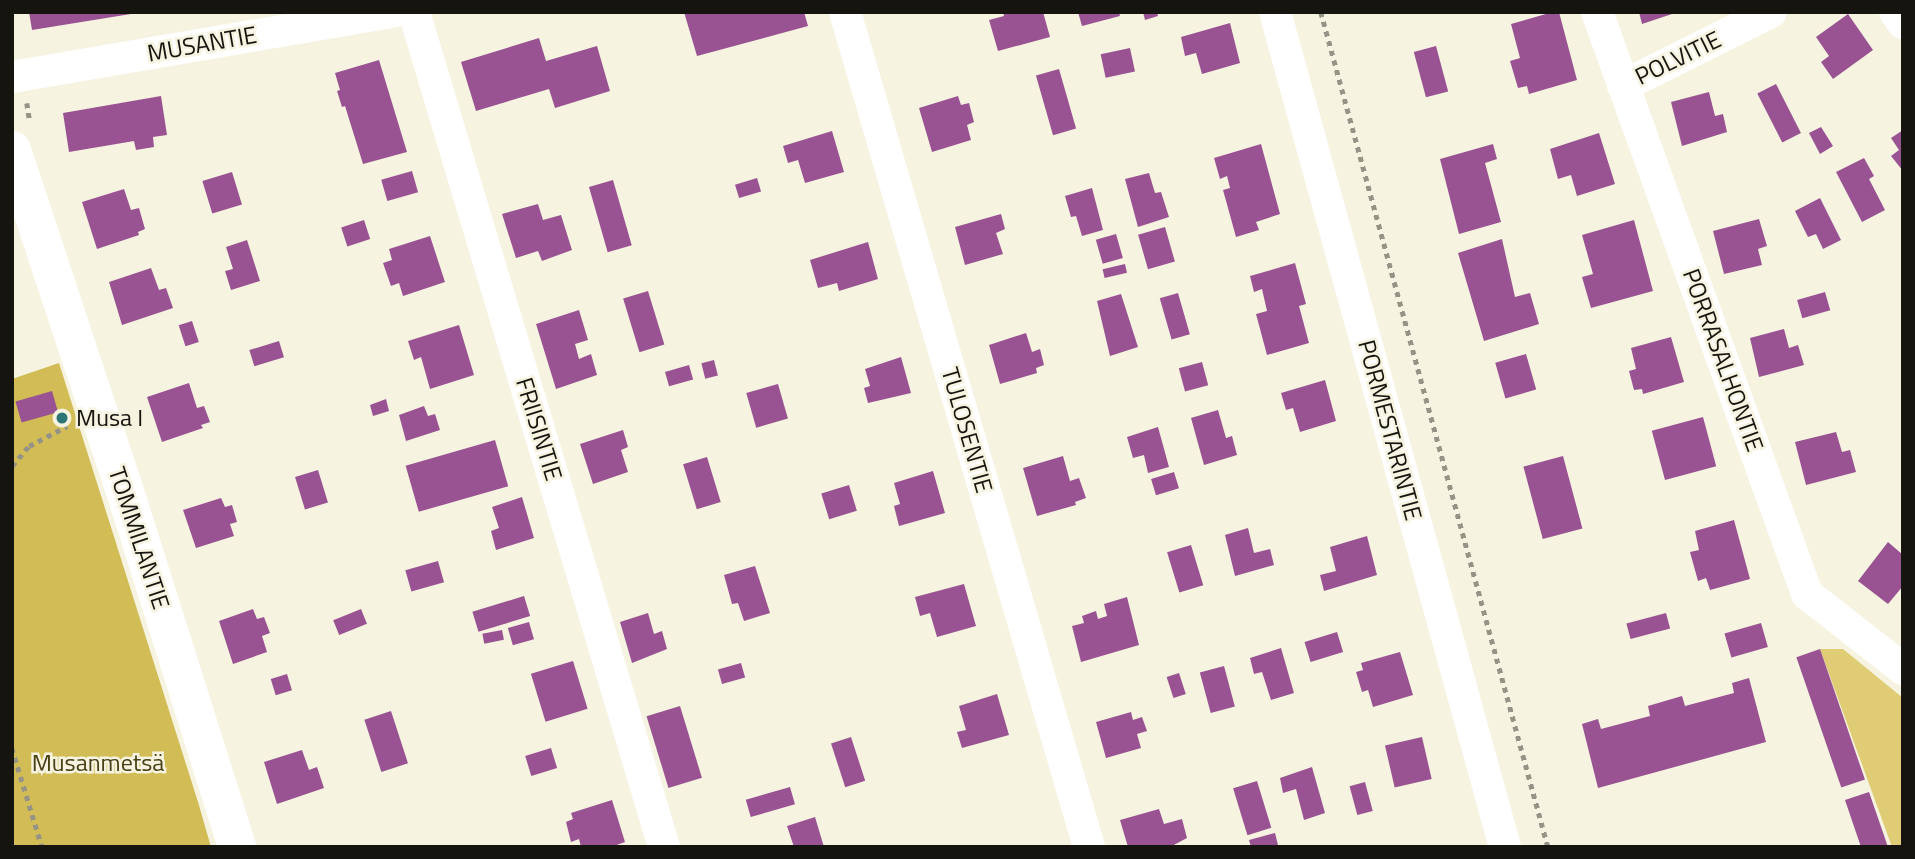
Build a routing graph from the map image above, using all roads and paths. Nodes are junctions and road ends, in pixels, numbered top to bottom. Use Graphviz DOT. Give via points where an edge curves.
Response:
graph roads {
  1 [pos="393,12"];
  2 [pos="414,12"];
  3 [pos="845,12"];
  4 [pos="1275,12"];
  5 [pos="1321,12"];
  6 [pos="1597,12"];
  7 [pos="1771,12"];
  8 [pos="1895,12"];
  9 [pos="1903,23"];
  10 [pos="12,77"];
  11 [pos="1623,86"];
  12 [pos="12,150"];
  13 [pos="97,411"];
  14 [pos="12,466"];
  15 [pos="1903,669"];
  16 [pos="12,748"];
  17 [pos="42,847"];
  18 [pos="237,847"];
  19 [pos="664,847"];
  20 [pos="1089,847"];
  21 [pos="1505,847"];
  22 [pos="1548,847"];
  1 -- 10 [label="street, MUSANTIE"];
  2 -- 19 [label="street, FRIISINTIE"];
  3 -- 20 [label="street, TULOSENTIE"];
  4 -- 21 [label="street, PORMESTARINTIE"];
  5 -- 22 [label="path"];
  6 -- 11 [label="street, PORRASALHONTIE"];
  7 -- 11 [label="street, POLVITIE"];
  8 -- 9 [label="street"];
  11 -- 15 [label="street, PORRASALHONTIE" via="1807,594"];
  12 -- 13 [label="main road, TOMMILANTIE"];
  13 -- 14 [label="path" via="29,446"];
  13 -- 18 [label="main road, TOMMILANTIE"];
  16 -- 17 [label="path"];
}
